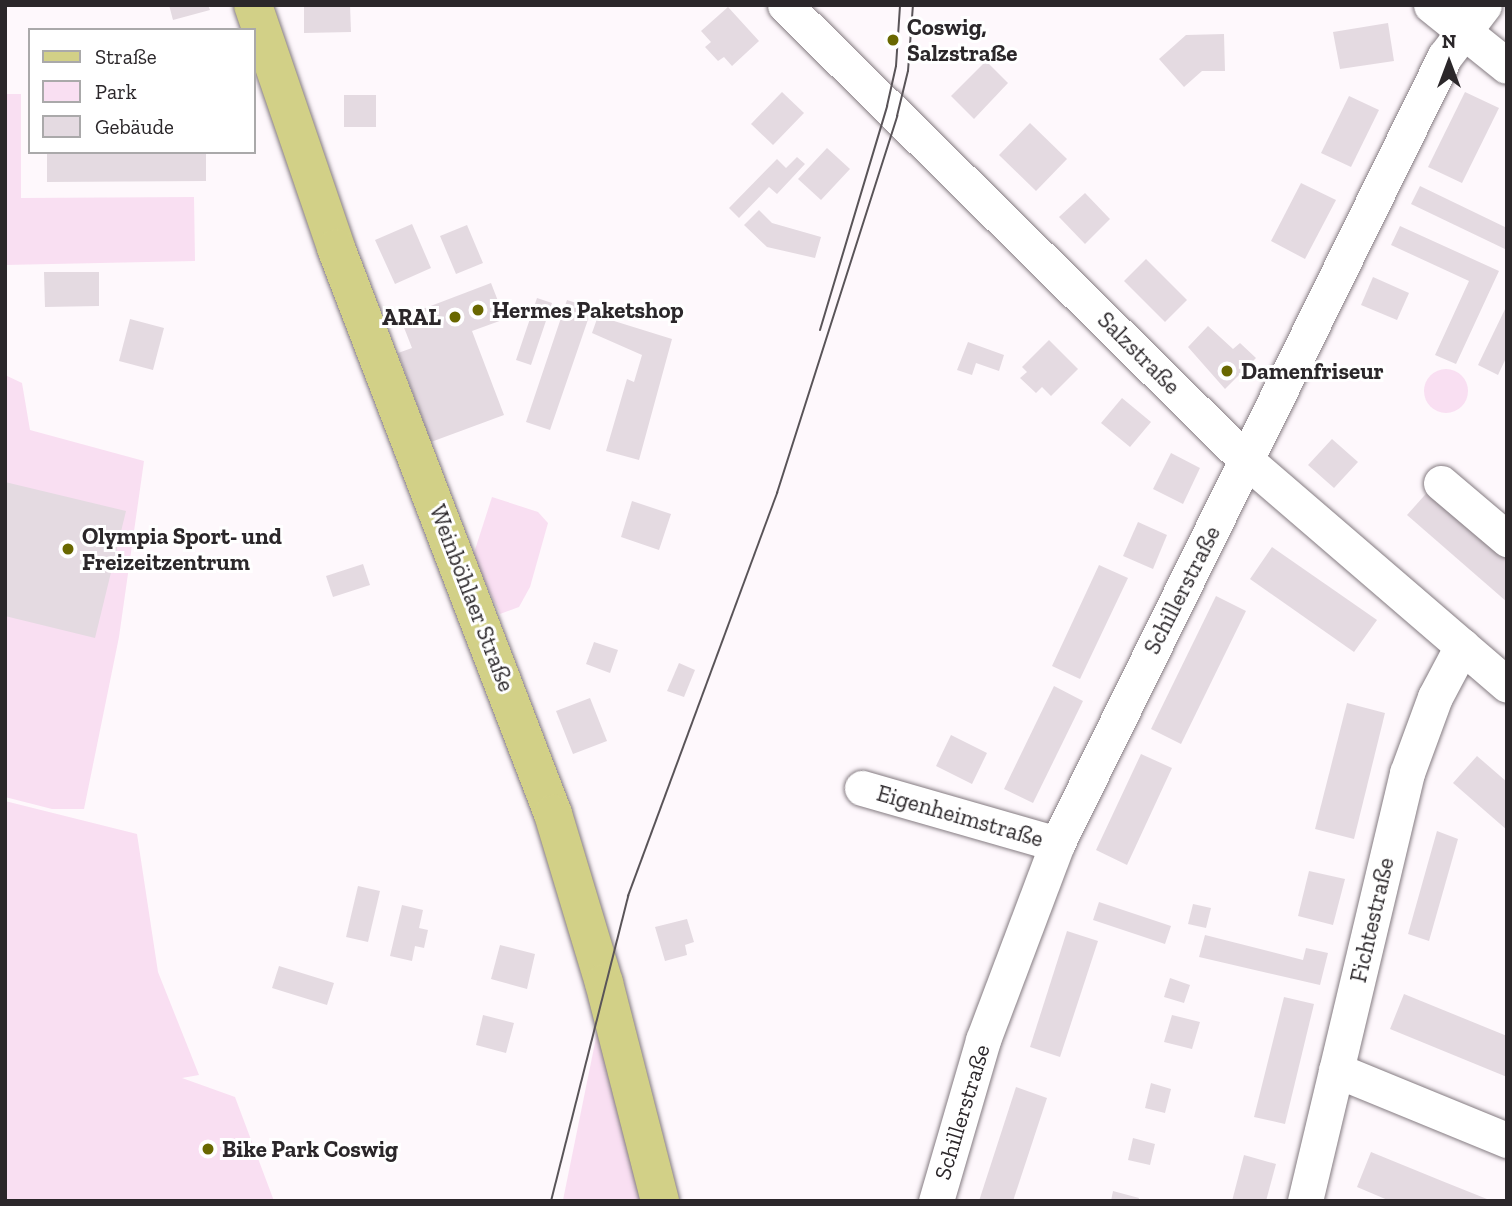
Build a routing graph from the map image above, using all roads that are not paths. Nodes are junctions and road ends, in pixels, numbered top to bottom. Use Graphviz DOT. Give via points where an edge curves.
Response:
graph roads {
  1 [pos="253,5"];
  2 [pos="785,5"];
  3 [pos="1431,5"];
  4 [pos="1484,5"];
  5 [pos="1460,33"];
  6 [pos="1507,66"];
  7 [pos="1247,461"];
  8 [pos="1441,483"];
  9 [pos="1507,539"];
  10 [pos="1462,646"];
  11 [pos="1507,685"];
  12 [pos="862,789"];
  13 [pos="1057,844"];
  14 [pos="1336,1070"];
  15 [pos="1507,1140"];
  16 [pos="660,1201"];
  17 [pos="936,1201"];
  18 [pos="1305,1201"];
  1 -- 16 [label="main road, Weinböhlaer Straße" via="336,248 553,814 604,983"];
  2 -- 7 [label="street, Salzstraße"];
  3 -- 5 [label="street"];
  4 -- 5 [label="street, Schillerstraße"];
  5 -- 6 [label="street"];
  5 -- 7 [label="street, Schillerstraße"];
  7 -- 10 [label="street, Salzstraße"];
  7 -- 13 [label="street, Schillerstraße"];
  8 -- 9 [label="street"];
  10 -- 11 [label="street, Salzstraße"];
  10 -- 14 [label="street, Fichtestraße" via="1435,697 1407,773"];
  12 -- 13 [label="street, Eigenheimstraße"];
  13 -- 17 [label="street, Schillerstraße" via="984,1040"];
  14 -- 15 [label="street"];
  14 -- 18 [label="street, Fichtestraße"];
}
